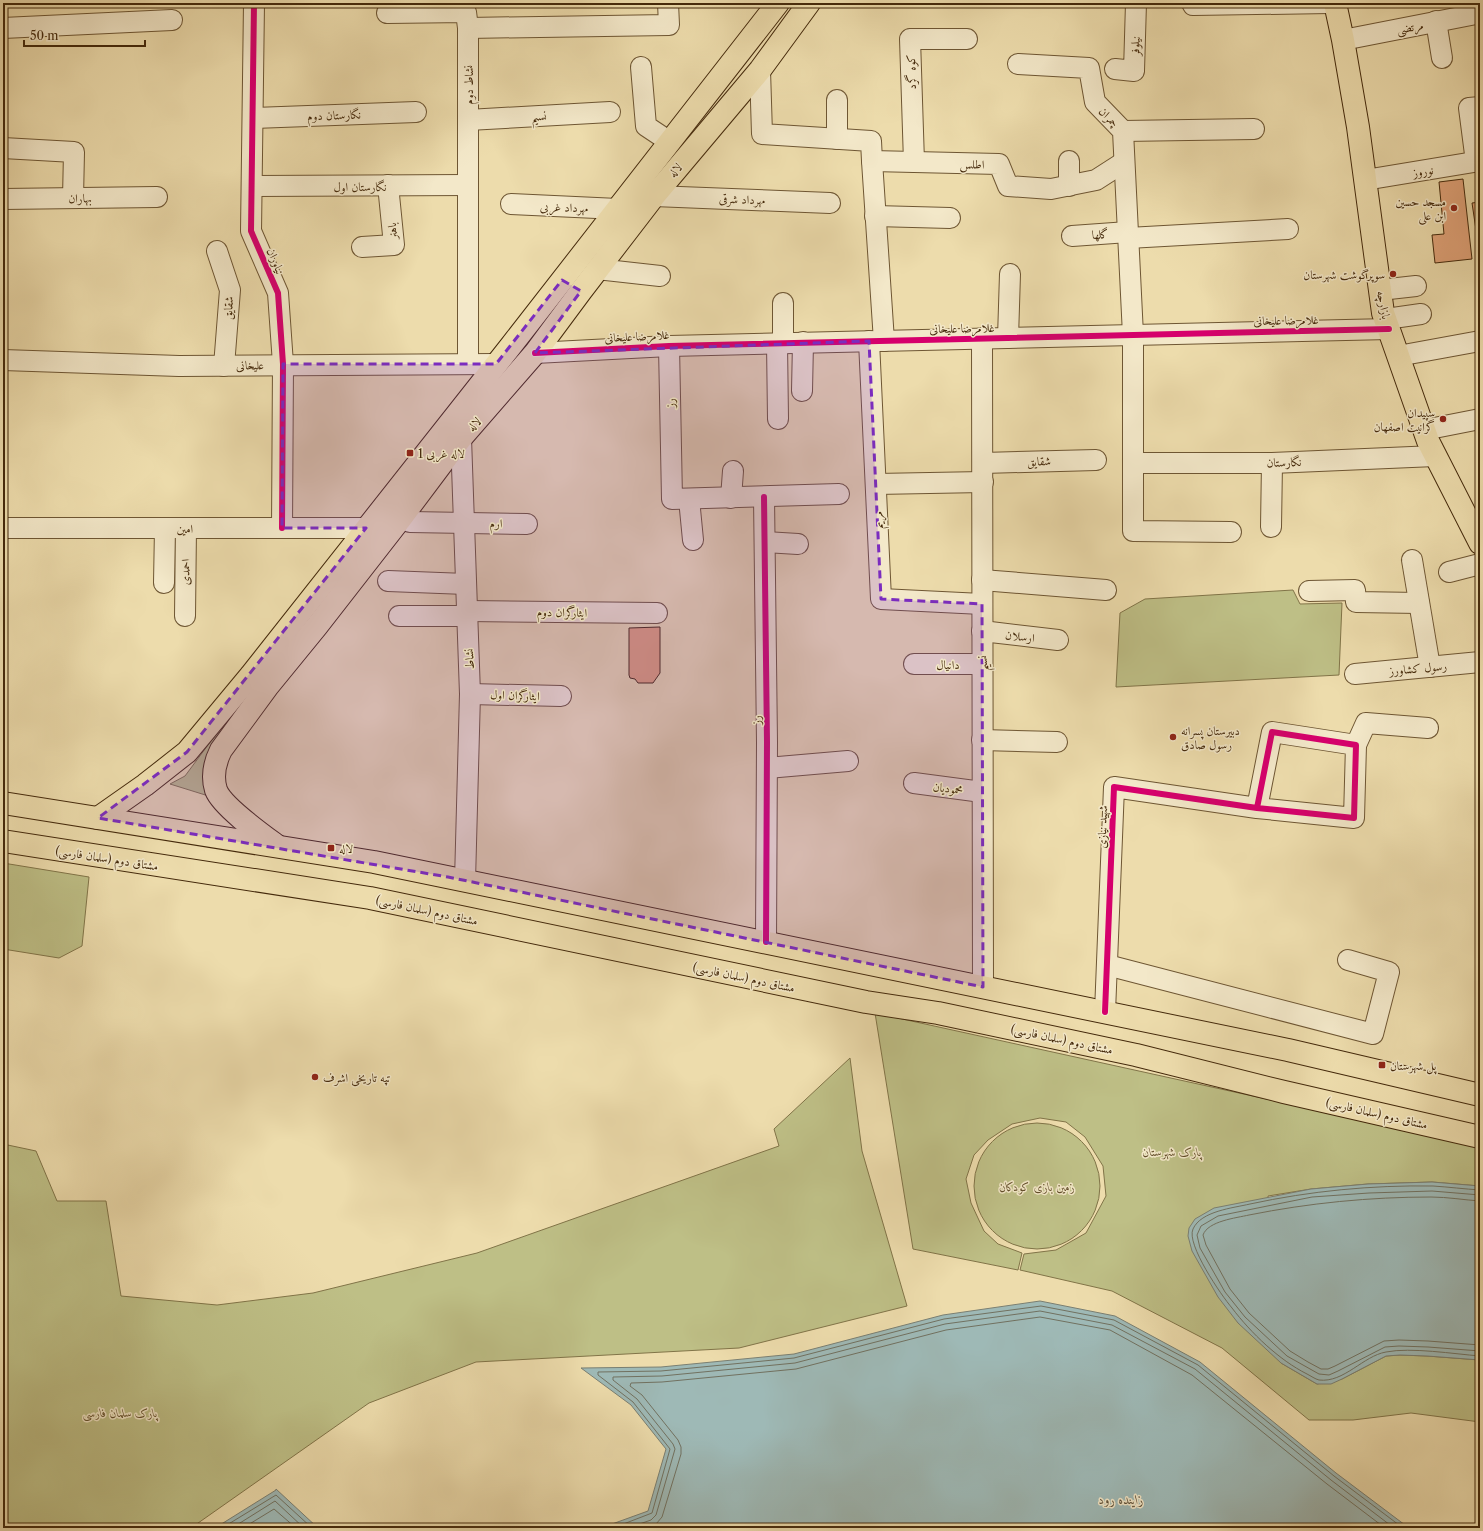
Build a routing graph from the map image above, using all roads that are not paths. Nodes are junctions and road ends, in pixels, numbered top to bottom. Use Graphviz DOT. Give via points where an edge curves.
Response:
graph roads {
  1 [pos="254,3"];
  2 [pos="668,3"];
  3 [pos="778,3"];
  4 [pos="809,3"];
  5 [pos="1136,3"];
  6 [pos="1192,3"];
  7 [pos="1330,3"];
  8 [pos="1335,3"];
  9 [pos="387,13"];
  10 [pos="1476,14"];
  11 [pos="172,20"];
  12 [pos="1436,22"];
  13 [pos="3,28"];
  14 [pos="468,28"];
  15 [pos="967,39"];
  16 [pos="1343,40"];
  17 [pos="1442,58"];
  18 [pos="1018,64"];
  19 [pos="641,67"];
  20 [pos="1115,68"];
  21 [pos="760,70"];
  22 [pos="837,100"];
  23 [pos="1480,107"];
  24 [pos="416,112"];
  25 [pos="610,112"];
  26 [pos="253,118"];
  27 [pos="468,120"];
  28 [pos="1254,129"];
  29 [pos="1123,131"];
  30 [pos="837,139"];
  31 [pos="670,142"];
  32 [pos="3,148"];
  33 [pos="872,161"];
  34 [pos="1069,161"];
  35 [pos="1478,161"];
  36 [pos="914,162"];
  37 [pos="1124,162"];
  38 [pos="1366,180"];
  39 [pos="388,185"];
  40 [pos="468,185"];
  41 [pos="252,186"];
  42 [pos="1069,186"];
  43 [pos="654,196"];
  44 [pos="156,197"];
  45 [pos="73,198"];
  46 [pos="3,199"];
  47 [pos="830,202"];
  48 [pos="511,204"];
  49 [pos="618,209"];
  50 [pos="875,216"];
  51 [pos="950,218"];
  52 [pos="1288,229"];
  53 [pos="1128,235"];
  54 [pos="1072,236"];
  55 [pos="362,247"];
  56 [pos="217,251"];
  57 [pos="597,269"];
  58 [pos="1010,274"];
  59 [pos="660,276"];
  60 [pos="562,280"];
  61 [pos="1416,286"];
  62 [pos="1380,290"];
  63 [pos="580,291"];
  64 [pos="783,303"];
  65 [pos="1421,314"];
  66 [pos="1387,324"];
  67 [pos="1133,335"];
  68 [pos="982,338"];
  69 [pos="1008,338"];
  70 [pos="877,341"];
  71 [pos="1480,341"];
  72 [pos="804,342"];
  73 [pos="780,343"];
  74 [pos="669,346"];
  75 [pos="535,353"];
  76 [pos="1398,356"];
  77 [pos="3,360"];
  78 [pos="283,364"];
  79 [pos="468,364"];
  80 [pos="496,364"];
  81 [pos="224,366"];
  82 [pos="802,391"];
  83 [pos="778,419"];
  84 [pos="1480,419"];
  85 [pos="1424,430"];
  86 [pos="462,438"];
  87 [pos="1435,456"];
  88 [pos="1096,460"];
  89 [pos="1133,463"];
  90 [pos="1272,463"];
  91 [pos="733,471"];
  92 [pos="983,473"];
  93 [pos="876,484"];
  94 [pos="839,494"];
  95 [pos="764,497"];
  96 [pos="731,498"];
  97 [pos="689,499"];
  98 [pos="410,522"];
  99 [pos="464,522"];
  100 [pos="527,524"];
  101 [pos="1271,527"];
  102 [pos="3,528"];
  103 [pos="165,528"];
  104 [pos="186,528"];
  105 [pos="282,528"];
  106 [pos="366,528"];
  107 [pos="1231,532"];
  108 [pos="693,540"];
  109 [pos="764,542"];
  110 [pos="1480,543"];
  111 [pos="798,544"];
  112 [pos="1412,560"];
  113 [pos="1480,564"];
  114 [pos="1448,572"];
  115 [pos="982,580"];
  116 [pos="388,581"];
  117 [pos="164,583"];
  118 [pos="466,584"];
  119 [pos="1106,590"];
  120 [pos="1309,591"];
  121 [pos="1419,603"];
  122 [pos="982,604"];
  123 [pos="657,613"];
  124 [pos="467,614"];
  125 [pos="185,616"];
  126 [pos="399,616"];
  127 [pos="982,631"];
  128 [pos="1058,640"];
  129 [pos="1480,662"];
  130 [pos="914,664"];
  131 [pos="982,664"];
  132 [pos="1430,667"];
  133 [pos="1355,674"];
  134 [pos="259,680"];
  135 [pos="470,694"];
  136 [pos="561,696"];
  137 [pos="1428,728"];
  138 [pos="982,740"];
  139 [pos="1057,742"];
  140 [pos="1356,745"];
  141 [pos="848,761"];
  142 [pos="767,768"];
  143 [pos="914,783"];
  144 [pos="982,792"];
  145 [pos="3,803"];
  146 [pos="1257,808"];
  147 [pos="98,818"];
  148 [pos="3,841"];
  149 [pos="278,847"];
  150 [pos="465,881"];
  151 [pos="766,942"];
  152 [pos="1348,960"];
  153 [pos="1107,965"];
  154 [pos="983,987"];
  155 [pos="1106,1012"];
  156 [pos="1480,1095"];
  157 [pos="1480,1137"];
  1 -- 26 [label="street, نیاوران"];
  2 -- 14 [label="street" via="669,25"];
  3 -- 31 [label="main road, لاله"];
  4 -- 21 [label="main road, لاله"];
  5 -- 20 [label="street, نیلوفر" via="1134,71"];
  6 -- 7 [label="street"];
  8 -- 16 [label="main road, بازارچه"];
  9 -- 14 [label="street" via="466,12"];
  10 -- 12 [label="street, مرتضی"];
  11 -- 13 [label="street"];
  12 -- 16 [label="street, مرتضی"];
  12 -- 17 [label="street"];
  14 -- 27 [label="street, نشاط دوم"];
  15 -- 36 [label="street, کوه گرد" via="910,39"];
  16 -- 38 [label="main road, بازارچه"];
  18 -- 29 [label="street, چمران" via="1089,68 1095,102"];
  19 -- 31 [label="street" via="646,126"];
  21 -- 30 [label="street" via="762,134"];
  21 -- 43 [label="main road, لاله"];
  22 -- 30 [label="street"];
  23 -- 35 [label="street" via="1469,108"];
  24 -- 26 [label="street, نگارستان دوم"];
  25 -- 27 [label="street, نسیم"];
  26 -- 41 [label="street, نیاوران"];
  27 -- 40 [label="street, نشاط دوم"];
  28 -- 29 [label="street"];
  29 -- 37 [label="street, چمران"];
  30 -- 33 [label="street" via="871,142"];
  31 -- 49 [label="main road, لاله"];
  32 -- 45 [label="street" via="74,152"];
  33 -- 36 [label="street, اطلس"];
  33 -- 50 [label="street"];
  34 -- 42 [label="street"];
  35 -- 38 [label="street, نوروز"];
  36 -- 42 [label="street, اطلس" via="999,164 1008,186 1051,190"];
  37 -- 42 [label="street, اطلس" via="1096,180"];
  37 -- 53 [label="street, چمران"];
  38 -- 62 [label="main road, بازارچه"];
  39 -- 40 [label="street, نگارستان اول"];
  39 -- 41 [label="street, نگارستان اول"];
  39 -- 55 [label="street, باهنر" via="394,245"];
  40 -- 79 [label="street, نشاط دوم"];
  41 -- 78 [label="street, نیاوران" via="251,231 278,293"];
  43 -- 47 [label="street, مهرداد شرقی"];
  43 -- 57 [label="main road, لاله"];
  44 -- 45 [label="street, بهاران"];
  45 -- 46 [label="street, بهاران"];
  48 -- 49 [label="street, مهرداد غربی"];
  49 -- 60 [label="main road, لاله"];
  50 -- 51 [label="street"];
  50 -- 70 [label="street"];
  52 -- 53 [label="street"];
  53 -- 54 [label="street, گلها"];
  53 -- 67 [label="street, چمران"];
  56 -- 81 [label="street, شقایق" via="230,290"];
  57 -- 59 [label="street"];
  57 -- 63 [label="main road, لاله"];
  58 -- 69 [label="street"];
  60 -- 63 [label="main road"];
  60 -- 80 [label="main road, لاله"];
  61 -- 62 [label="street"];
  62 -- 66 [label="main road, بازارچه"];
  63 -- 75 [label="main road, لاله"];
  64 -- 73 [label="street"];
  65 -- 66 [label="street, غلامرضا علیخانی"];
  66 -- 67 [label="street, غلامرضا علیخانی"];
  66 -- 76 [label="main road, بازارچه"];
  67 -- 69 [label="street, غلامرضا علیخانی"];
  67 -- 89 [label="street"];
  68 -- 69 [label="street, غلامرضا علیخانی"];
  68 -- 70 [label="street, غلامرضا علیخانی"];
  68 -- 92 [label="street, نسیم"];
  70 -- 72 [label="street, غلامرضا علیخانی"];
  70 -- 93 [label="street, مریم"];
  71 -- 76 [label="street"];
  72 -- 73 [label="street, غلامرضا علیخانی"];
  72 -- 82 [label="street"];
  73 -- 74 [label="street, غلامرضا علیخانی"];
  73 -- 83 [label="street"];
  74 -- 75 [label="street, غلامرضا علیخانی"];
  74 -- 97 [label="street, رز" via="672,499"];
  75 -- 86 [label="main road, لاله"];
  76 -- 85 [label="main road, بازارچه"];
  77 -- 81 [label="street, علیخانی"];
  78 -- 79 [label="street, علیخانی"];
  78 -- 81 [label="street, علیخانی"];
  78 -- 105 [label="street, نیاوران"];
  79 -- 80 [label="street, علیخانی"];
  80 -- 106 [label="main road, لاله"];
  84 -- 85 [label="street"];
  85 -- 87 [label="main road, بازارچه"];
  86 -- 99 [label="street, نشاط"];
  86 -- 134 [label="main road, لاله" via="317,626"];
  87 -- 90 [label="street, نگارستان"];
  87 -- 110 [label="main road, بازارچه"];
  88 -- 92 [label="street, شقایق"];
  89 -- 90 [label="street, نگارستان"];
  89 -- 107 [label="street" via="1133,531"];
  90 -- 101 [label="street"];
  91 -- 96 [label="street"];
  92 -- 93 [label="street, شقایق"];
  92 -- 115 [label="street, نسیم"];
  93 -- 122 [label="street, مریم" via="881,599"];
  94 -- 95 [label="street"];
  95 -- 96 [label="street, رز"];
  95 -- 109 [label="street, رز"];
  96 -- 97 [label="street, رز"];
  97 -- 108 [label="street"];
  98 -- 99 [label="street, ارم"];
  99 -- 100 [label="street, ارم"];
  99 -- 118 [label="street, نشاط"];
  102 -- 103 [label="street, امین"];
  103 -- 104 [label="street, امین"];
  103 -- 117 [label="street"];
  104 -- 105 [label="street, امین"];
  104 -- 125 [label="street, احمدی"];
  105 -- 106 [label="street, امین"];
  106 -- 134 [label="main road, لاله"];
  109 -- 111 [label="street"];
  109 -- 142 [label="street, رز"];
  112 -- 121 [label="street"];
  113 -- 114 [label="street"];
  115 -- 119 [label="street"];
  115 -- 122 [label="street, نسیم"];
  116 -- 118 [label="street"];
  118 -- 124 [label="street, نشاط"];
  120 -- 121 [label="street" via="1355,590 1356,602"];
  121 -- 132 [label="street"];
  122 -- 127 [label="street, نسیم"];
  123 -- 124 [label="street, ایثارگران دوم"];
  124 -- 126 [label="street, ایثارگران دوم"];
  124 -- 135 [label="street, نشاط"];
  127 -- 128 [label="street, ارسلان"];
  127 -- 131 [label="street, نسیم"];
  129 -- 132 [label="street, رسول کشاورز"];
  130 -- 131 [label="street, دانیال"];
  131 -- 138 [label="street, نسیم"];
  132 -- 133 [label="street, رسول کشاورز"];
  134 -- 147 [label="main road, لاله" via="187,752"];
  134 -- 149 [label="main road, لاله" via="216,760 214,774 216,790 223,800"];
  135 -- 136 [label="street, ایثارگران اول"];
  135 -- 150 [label="street, نشاط"];
  137 -- 140 [label="street" via="1366,723"];
  138 -- 139 [label="street"];
  138 -- 144 [label="street, نسیم"];
  140 -- 146 [label="street" via="1272,732"];
  140 -- 146 [label="street, شهید نیازی" via="1354,818"];
  141 -- 142 [label="street"];
  142 -- 151 [label="street, رز"];
  143 -- 144 [label="street, محمودیان"];
  144 -- 154 [label="street, نسیم"];
  145 -- 147 [label="main road"];
  146 -- 153 [label="street, شهید نیازی" via="1114,786"];
  147 -- 149 [label="main road"];
  148 -- 157 [label="main road, مشتاق دوم (سلمان فارسی)" via="370,898 866,1002 938,1013 1136,1055"];
  149 -- 150 [label="main road" via="374,862"];
  150 -- 151 [label="main road"];
  151 -- 154 [label="main road"];
  152 -- 153 [label="street" via="1389,972 1373,1034"];
  153 -- 155 [label="street, شهید نیازی"];
  154 -- 155 [label="main road"];
  155 -- 156 [label="main road" via="1288,1050"];
}
